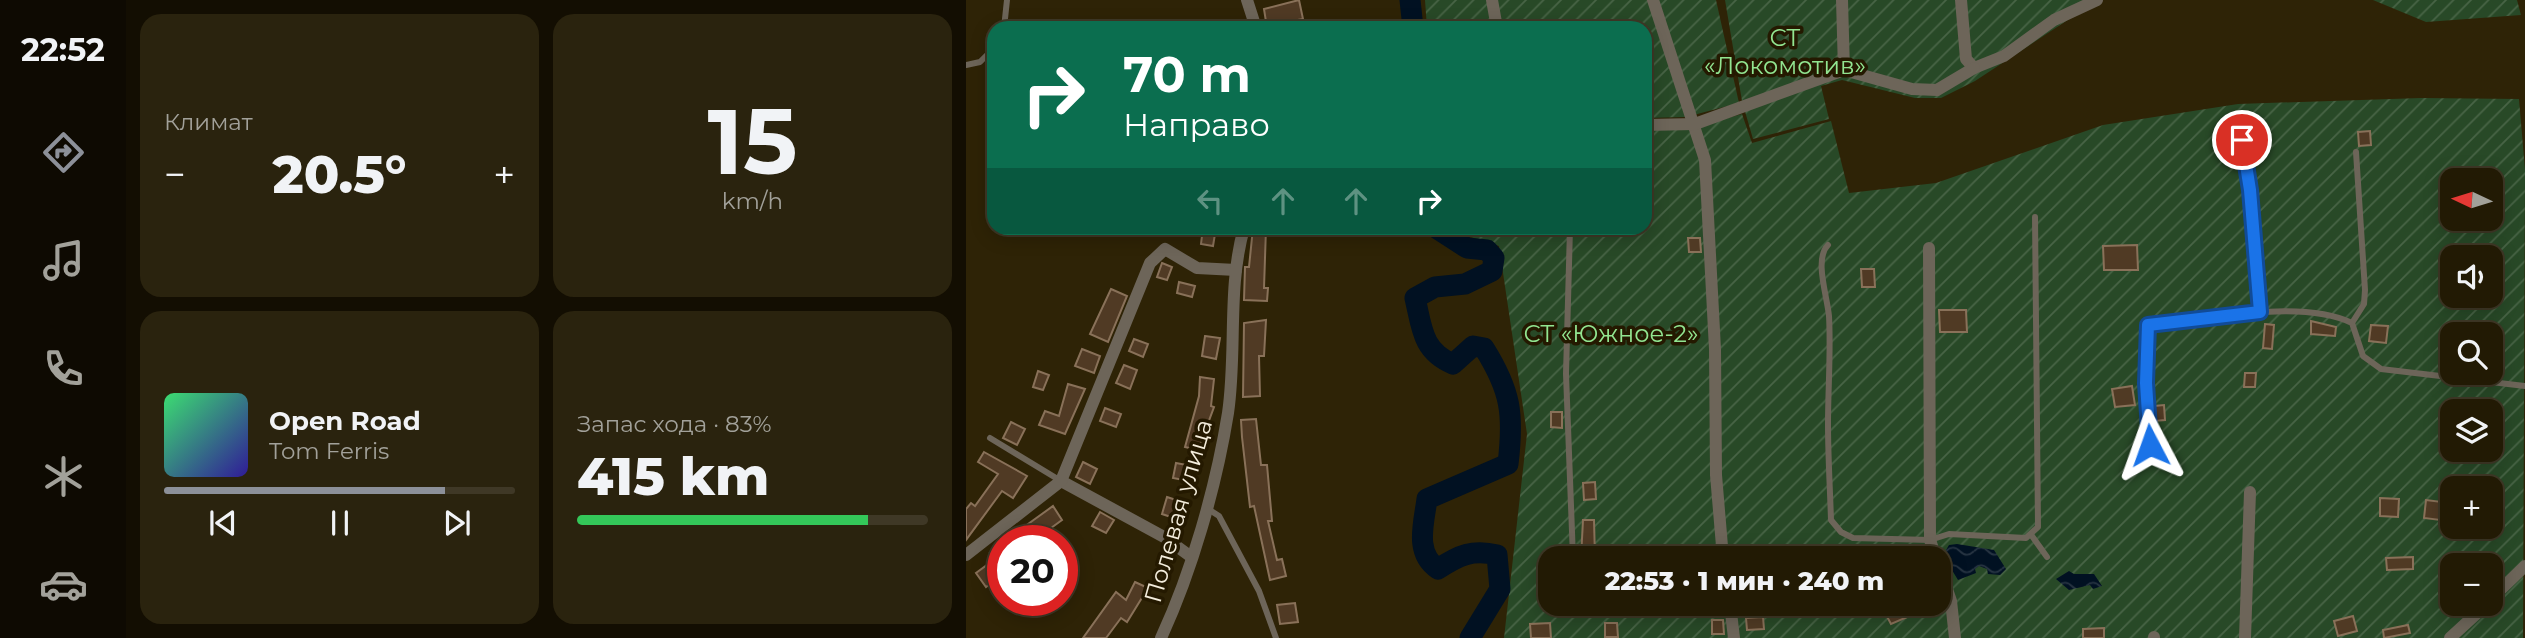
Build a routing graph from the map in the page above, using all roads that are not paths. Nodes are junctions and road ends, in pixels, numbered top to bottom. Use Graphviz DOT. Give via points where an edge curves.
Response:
graph roads {
  1 [pos="1007,0"];
  2 [pos="1247,0"];
  3 [pos="1492,0"];
  4 [pos="1653,0"];
  5 [pos="1842,0"];
  6 [pos="1961,0"];
  7 [pos="2097,0"];
  8 [pos="2071,5"];
  9 [pos="1005,21"];
  10 [pos="1254,21"];
  11 [pos="1496,21"];
  12 [pos="987,55"];
  13 [pos="966,65"];
  14 [pos="1974,68"];
  15 [pos="1844,69"];
  16 [pos="1695,124"];
  17 [pos="1652,125"];
  18 [pos="2242,140"];
  19 [pos="2356,152"];
  20 [pos="2035,217"];
  21 [pos="1243,235"];
  22 [pos="1570,235"];
  23 [pos="1828,245"];
  24 [pos="1929,248"];
  25 [pos="1236,270"];
  26 [pos="2260,312"];
  27 [pos="2352,323"];
  28 [pos="2525,386"];
  29 [pos="990,438"];
  30 [pos="2150,445"];
  31 [pos="1061,481"];
  32 [pos="2250,492"];
  33 [pos="1206,508"];
  34 [pos="2032,536"];
  35 [pos="1930,540"];
  36 [pos="1573,546"];
  37 [pos="1722,546"];
  38 [pos="1932,546"];
  39 [pos="966,555"];
  40 [pos="1190,556"];
  41 [pos="2047,557"];
  42 [pos="2525,566"];
  43 [pos="2503,587"];
  44 [pos="1951,601"];
  45 [pos="1731,616"];
  46 [pos="2474,616"];
  47 [pos="1161,638"];
  48 [pos="1276,638"];
  49 [pos="1734,638"];
  50 [pos="1955,638"];
  51 [pos="2245,638"];
  52 [pos="2451,638"];
  1 -- 9 [label="lane"];
  2 -- 10 [label="street"];
  3 -- 11 [label="street"];
  4 -- 16 [label="street"];
  5 -- 15 [label="street"];
  6 -- 14 [label="street" via="1966,59"];
  7 -- 8 [label="street"];
  8 -- 14 [label="street" via="2004,56"];
  12 -- 13 [label="lane"];
  14 -- 15 [label="street" via="1937,90 1912,89"];
  15 -- 16 [label="street"];
  16 -- 17 [label="street"];
  16 -- 37 [label="street" via="1705,160"];
  18 -- 26 [label="lane"];
  19 -- 27 [label="lane" via="2365,290 2364,304"];
  20 -- 34 [label="lane" via="2039,442 2038,527"];
  21 -- 25 [label="street, Полевая улица"];
  22 -- 36 [label="lane" via="1566,374"];
  23 -- 35 [label="lane" via="1821,252 1820,264 1827,288 1830,342 1831,520 1841,533 1853,538"];
  24 -- 35 [label="street"];
  25 -- 31 [label="street" via="1197,268 1165,249 1150,263"];
  25 -- 33 [label="street, Полевая улица" via="1228,412"];
  26 -- 27 [label="lane" via="2317,314"];
  26 -- 30 [label="lane" via="2148,325"];
  27 -- 28 [label="lane" via="2363,356 2381,369"];
  29 -- 31 [label="lane"];
  31 -- 39 [label="street"];
  31 -- 40 [label="street"];
  32 -- 51 [label="street"];
  33 -- 40 [label="street, Полевая улица"];
  33 -- 48 [label="lane" via="1219,516 1259,591"];
  34 -- 35 [label="lane" via="1949,534"];
  34 -- 41 [label="lane"];
  35 -- 38 [label="street"];
  40 -- 47 [label="street, Полевая улица"];
  42 -- 43 [label="street"];
  44 -- 50 [label="street"];
  45 -- 49 [label="street"];
  46 -- 52 [label="street"];
}
